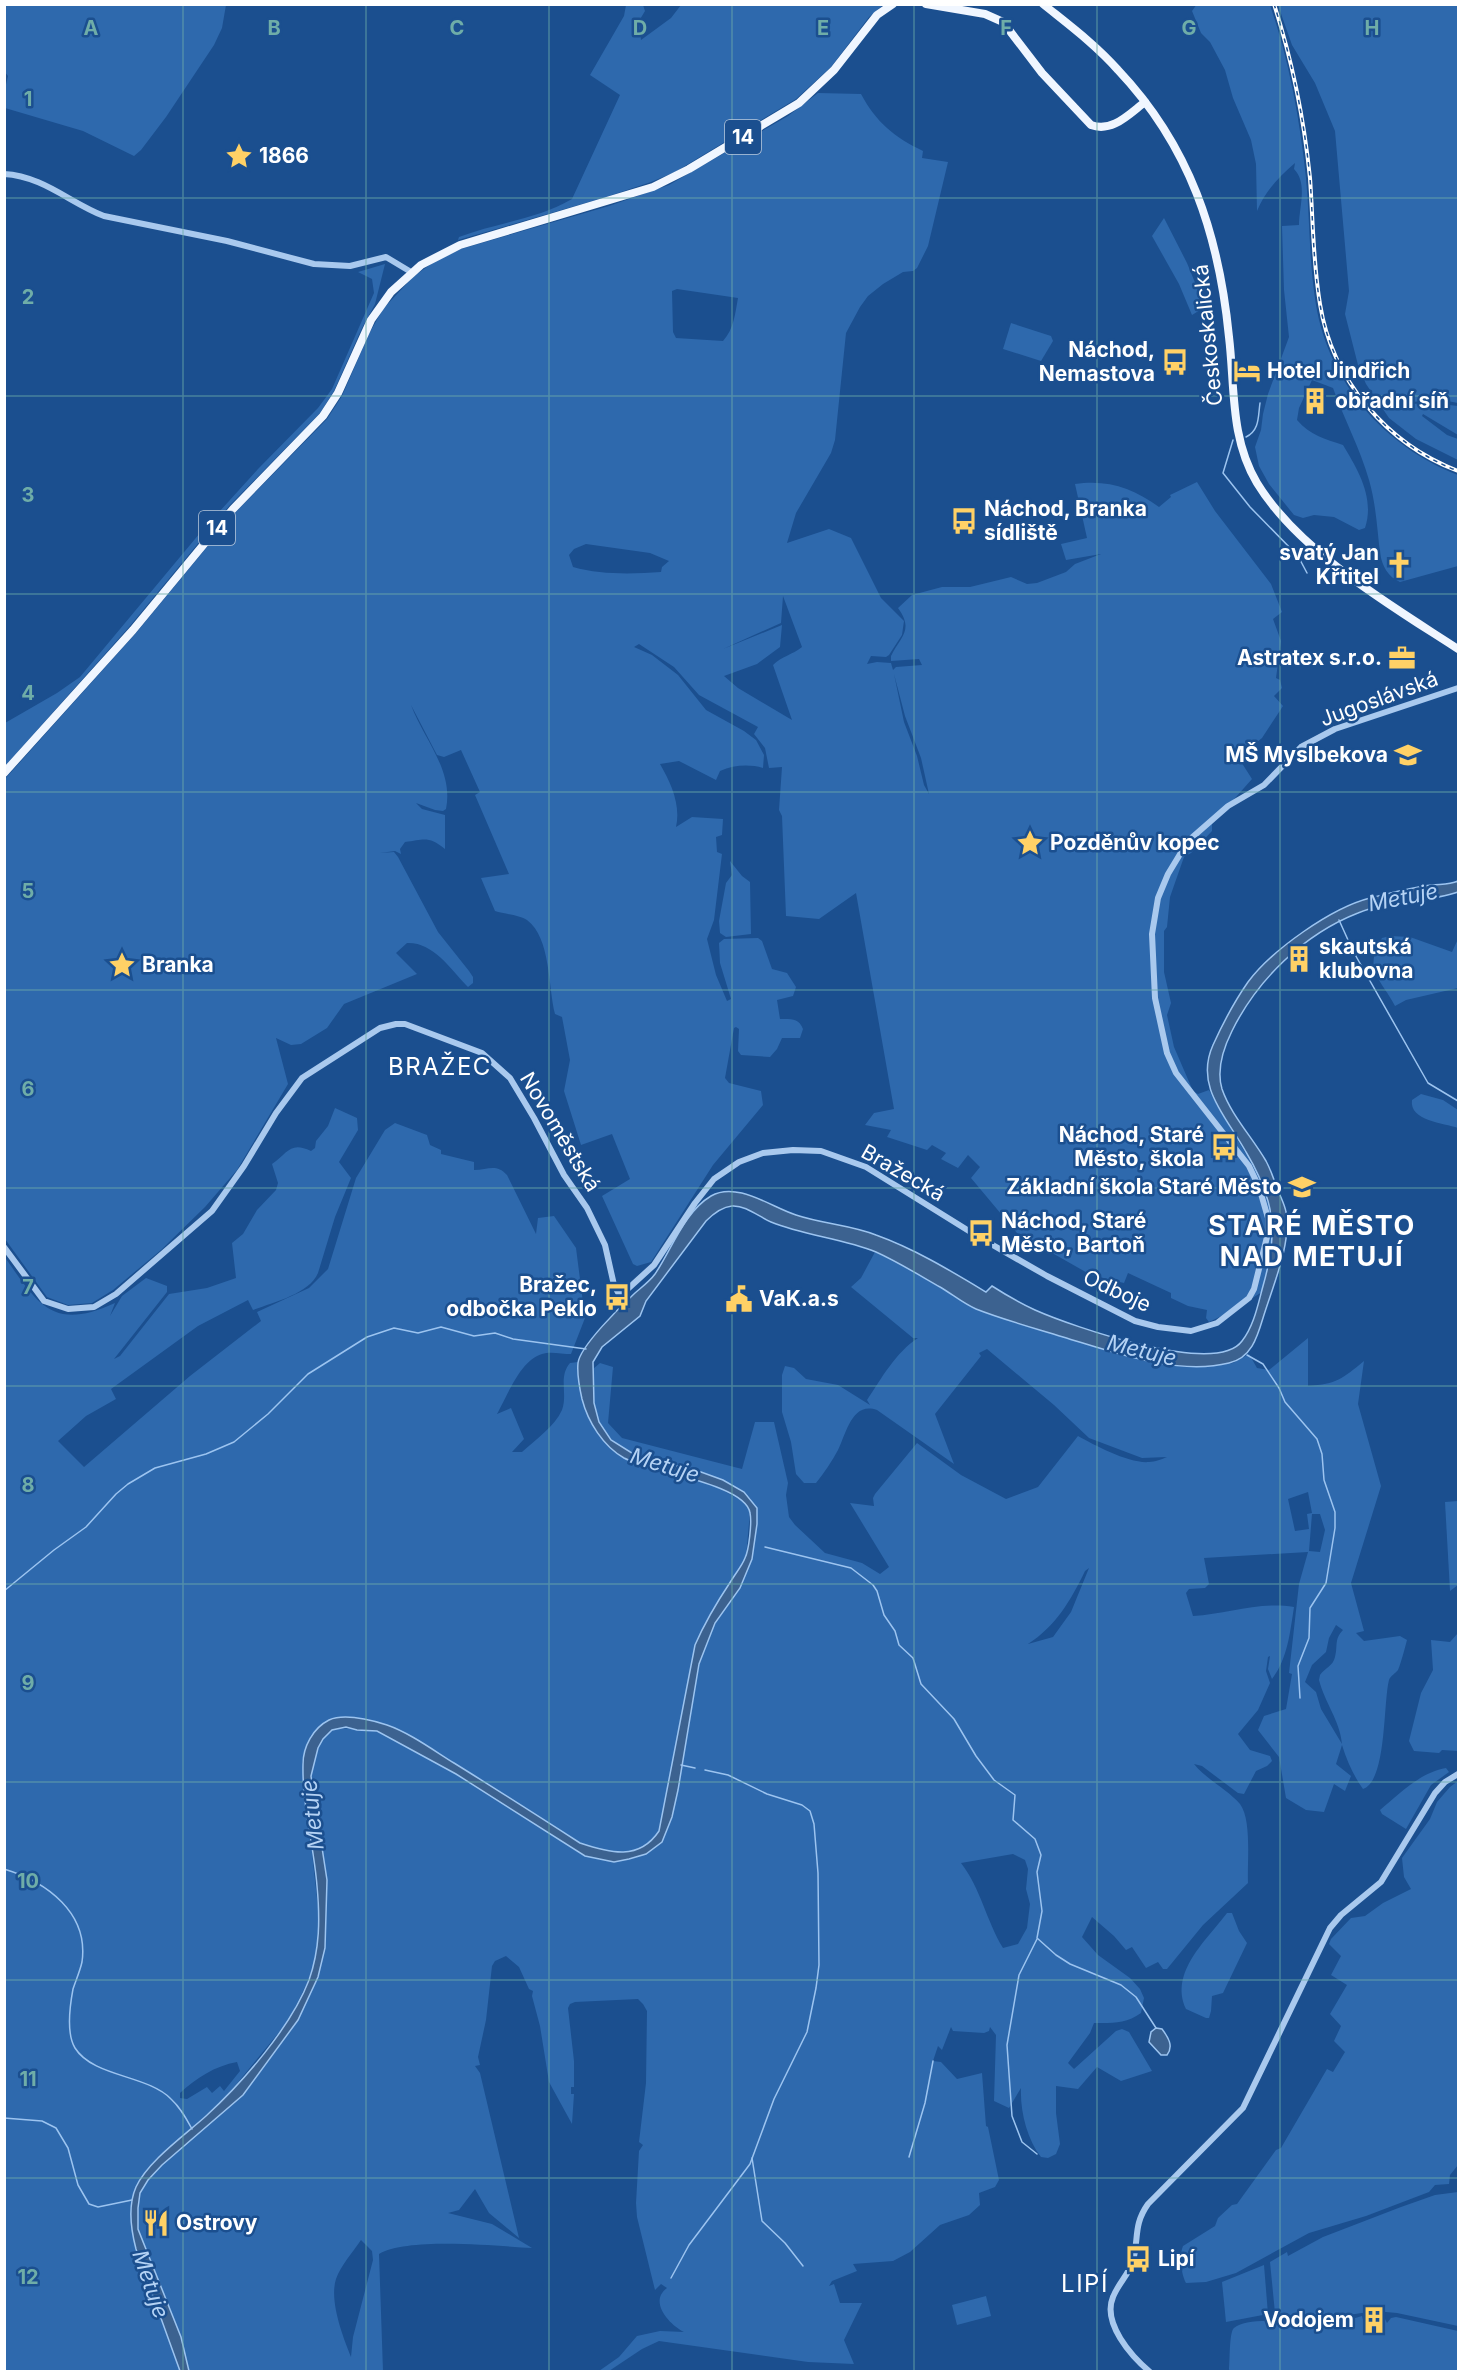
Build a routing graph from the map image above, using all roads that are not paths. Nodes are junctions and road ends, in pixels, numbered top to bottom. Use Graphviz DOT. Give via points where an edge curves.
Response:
graph roads {
  1 [pos="893,4"];
  2 [pos="926,4"];
  3 [pos="1043,4"];
  4 [pos="1145,102"];
  5 [pos="4,174"];
  6 [pos="411,272"];
  7 [pos="1458,649"];
  8 [pos="1458,688"];
  9 [pos="4,773"];
  10 [pos="1268,1233"];
  11 [pos="977,1236"];
  12 [pos="4,1247"];
  13 [pos="620,1296"];
  14 [pos="1458,1774"];
  15 [pos="1150,2372"];
  1 -- 6 [label="main road, 14" via="878,15 834,70 799,103 677,176 653,187 459,245"];
  2 -- 4 [label="main road" via="985,14 1003,22 1042,73 1090,125 1111,126"];
  3 -- 4 [label="main road, Českoskalická" via="1104,55"];
  4 -- 7 [label="main road, Českoskalická" via="1180,157 1212,234 1226,302 1238,434 1256,482 1278,512 1361,585"];
  5 -- 6 [label="street" via="39,181 104,216 227,241 314,264 351,266 386,257"];
  6 -- 9 [label="main road, 14" via="379,306 323,416 233,509 133,630"];
  8 -- 10 [label="street, Jugoslávská" via="1335,729 1301,747 1264,785 1228,806 1188,841 1158,898 1152,934 1155,998 1167,1053 1176,1073 1249,1166 1264,1202"];
  10 -- 11 [label="street, Odboje" via="1249,1298 1217,1323 1191,1331 1158,1327 1114,1311"];
  11 -- 13 [label="street, Bražecká" via="866,1167 821,1151 763,1153 739,1162 714,1179 654,1265"];
  12 -- 13 [label="street, Novoměstská" via="44,1301 61,1308 94,1307 116,1294 212,1211 302,1078 380,1028 396,1023 482,1053 510,1078 587,1208 605,1245"];
  14 -- 15 [label="street" via="1435,1793 1378,1886 1330,1928 1243,2108 1150,2201 1140,2216 1132,2261 1115,2292 1110,2311 1124,2342"];
}
